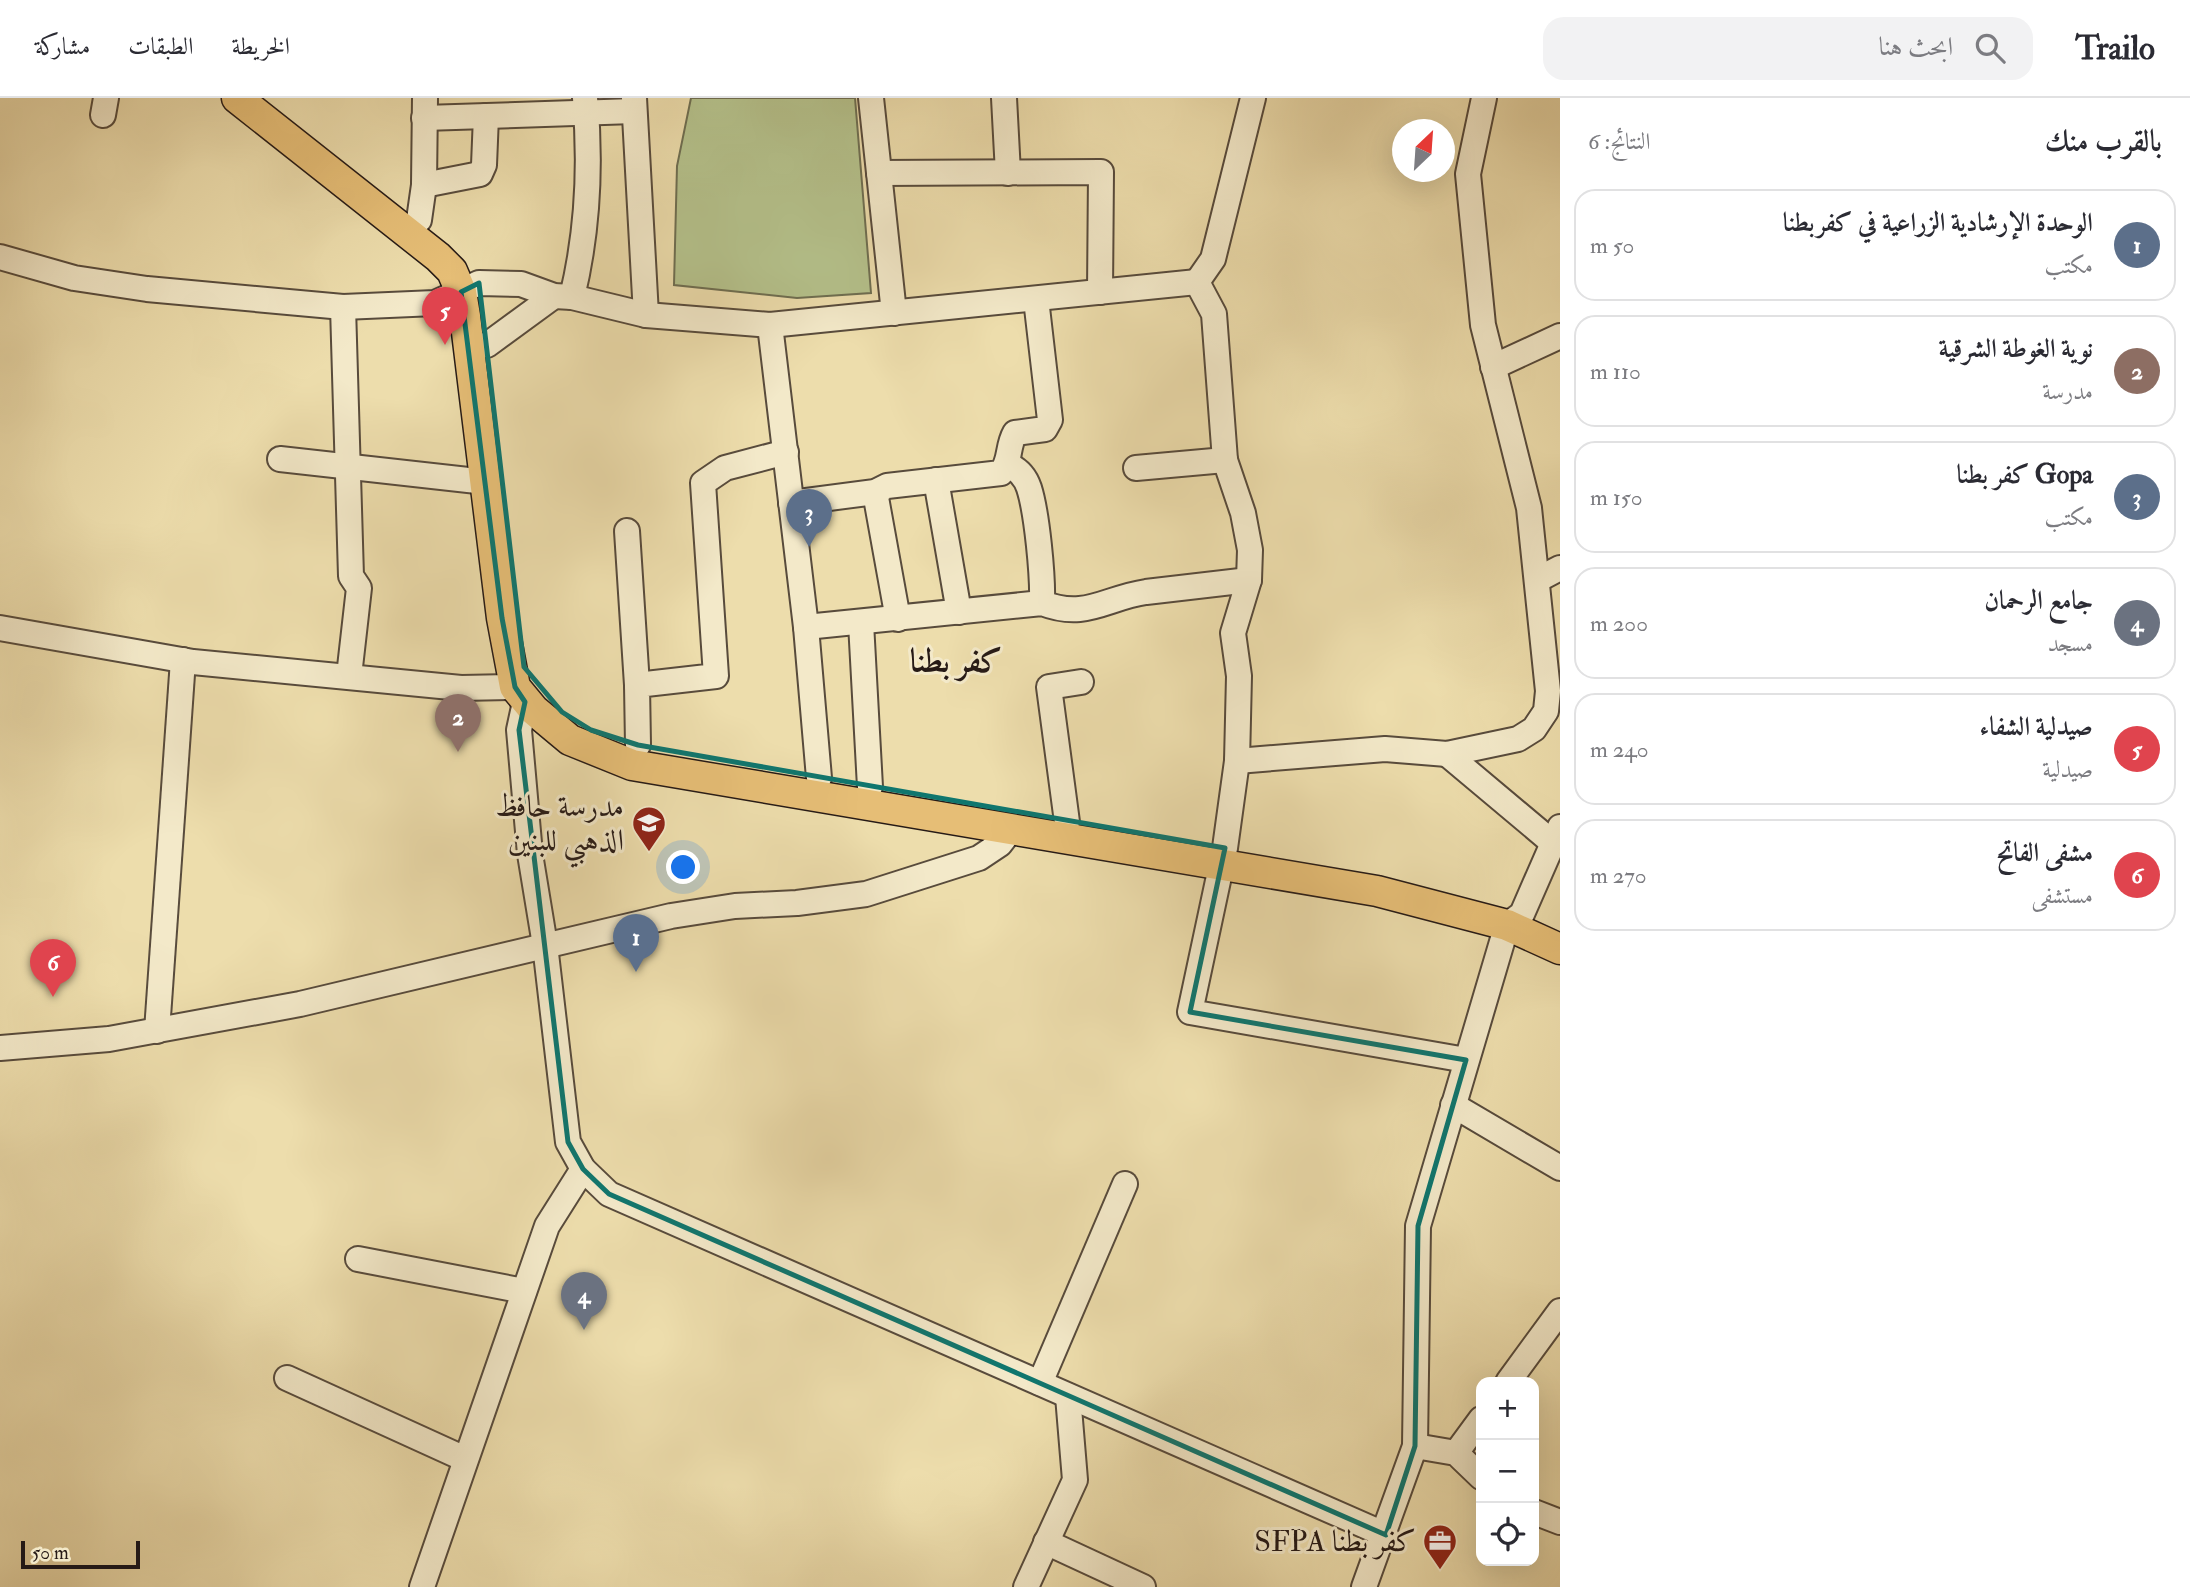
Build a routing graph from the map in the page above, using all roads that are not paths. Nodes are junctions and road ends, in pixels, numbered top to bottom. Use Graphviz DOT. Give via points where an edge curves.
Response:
graph roads {
  1 [pos="237,98"];
  2 [pos="265,98"];
  3 [pos="872,98"];
  4 [pos="1004,98"];
  5 [pos="1253,98"];
  6 [pos="1484,98"];
  7 [pos="634,104"];
  8 [pos="585,105"];
  9 [pos="424,108"];
  10 [pos="486,116"];
  11 [pos="879,173"];
  12 [pos="1008,173"];
  13 [pos="424,185"];
  14 [pos="419,220"];
  15 [pos="0,257"];
  16 [pos="1197,282"];
  17 [pos="470,287"];
  18 [pos="1100,292"];
  19 [pos="563,296"];
  20 [pos="1035,299"];
  21 [pos="343,307"];
  22 [pos="894,313"];
  23 [pos="646,314"];
  24 [pos="770,325"];
  25 [pos="1560,336"];
  26 [pos="487,345"];
  27 [pos="1493,367"];
  28 [pos="786,452"];
  29 [pos="279,459"];
  30 [pos="1225,460"];
  31 [pos="1008,465"];
  32 [pos="346,466"];
  33 [pos="1136,468"];
  34 [pos="936,480"];
  35 [pos="486,482"];
  36 [pos="875,492"];
  37 [pos="791,503"];
  38 [pos="627,531"];
  39 [pos="1560,568"];
  40 [pos="1249,580"];
  41 [pos="1537,587"];
  42 [pos="1042,603"];
  43 [pos="959,612"];
  44 [pos="1560,617"];
  45 [pos="898,619"];
  46 [pos="861,624"];
  47 [pos="806,627"];
  48 [pos="0,628"];
  49 [pos="183,660"];
  50 [pos="349,676"];
  51 [pos="1081,682"];
  52 [pos="637,685"];
  53 [pos="520,695"];
  54 [pos="638,745"];
  55 [pos="1447,754"];
  56 [pos="1237,761"];
  57 [pos="819,778"];
  58 [pos="870,787"];
  59 [pos="1067,822"];
  60 [pos="1010,831"];
  61 [pos="1557,835"];
  62 [pos="1223,857"];
  63 [pos="1514,919"];
  64 [pos="1560,931"];
  65 [pos="545,945"];
  66 [pos="1560,949"];
  67 [pos="157,1031"];
  68 [pos="0,1048"];
  69 [pos="1466,1060"];
  70 [pos="1453,1105"];
  71 [pos="1560,1168"];
  72 [pos="583,1169"];
  73 [pos="1125,1184"];
  74 [pos="358,1259"];
  75 [pos="524,1291"];
  76 [pos="1560,1311"];
  77 [pos="1512,1377"];
  78 [pos="287,1378"];
  79 [pos="1040,1383"];
  80 [pos="1068,1396"];
  81 [pos="1476,1426"];
  82 [pos="1415,1446"];
  83 [pos="1456,1453"];
  84 [pos="465,1459"];
  85 [pos="1476,1472"];
  86 [pos="1539,1514"];
  87 [pos="1560,1522"];
  88 [pos="1386,1535"];
  89 [pos="1046,1542"];
  90 [pos="422,1587"];
  91 [pos="1026,1587"];
  92 [pos="1143,1587"];
  93 [pos="1364,1587"];
  1 -- 17 [label="main road" via="418,239"];
  2 -- 14 [label="main road"];
  3 -- 11 [label="street"];
  4 -- 12 [label="street"];
  5 -- 16 [label="street" via="1213,259"];
  6 -- 27 [label="street" via="1468,174 1483,325"];
  7 -- 8 [label="street"];
  7 -- 23 [label="street"];
  8 -- 10 [label="street"];
  8 -- 19 [label="street" via="587,201 582,257"];
  9 -- 10 [label="street"];
  9 -- 13 [label="street"];
  10 -- 13 [label="street" via="480,174"];
  11 -- 12 [label="street"];
  11 -- 22 [label="street"];
  12 -- 18 [label="street" via="1101,172"];
  13 -- 14 [label="street"];
  14 -- 17 [label="main road" via="457,251"];
  15 -- 21 [label="street" via="74,278 135,288"];
  16 -- 18 [label="street"];
  16 -- 30 [label="street" via="1214,314"];
  17 -- 19 [label="street" via="521,284"];
  17 -- 21 [label="street" via="435,303"];
  17 -- 26 [label="main road"];
  17 -- 35 [label="main road"];
  18 -- 20 [label="street"];
  19 -- 23 [label="street"];
  19 -- 26 [label="street"];
  20 -- 22 [label="street"];
  20 -- 31 [label="street" via="1050,420 1045,429 1015,433 1009,443"];
  21 -- 32 [label="street"];
  22 -- 24 [label="street"];
  23 -- 24 [label="street"];
  24 -- 28 [label="street"];
  25 -- 27 [label="street"];
  26 -- 54 [label="main road" via="524,667 548,701 575,721"];
  27 -- 41 [label="street" via="1529,508"];
  28 -- 37 [label="street"];
  28 -- 52 [label="street" via="725,468 703,483 716,676"];
  29 -- 32 [label="street"];
  30 -- 33 [label="street"];
  30 -- 40 [label="street" via="1243,513 1250,550"];
  31 -- 34 [label="street" via="1001,473"];
  31 -- 42 [label="street" via="1019,470 1029,487"];
  32 -- 35 [label="street"];
  32 -- 50 [label="street" via="351,576 359,589"];
  34 -- 36 [label="street" via="887,486"];
  34 -- 43 [label="street"];
  35 -- 53 [label="main road" via="502,618"];
  36 -- 37 [label="street"];
  36 -- 45 [label="street"];
  37 -- 47 [label="street"];
  38 -- 52 [label="street"];
  39 -- 41 [label="street"];
  40 -- 42 [label="street" via="1142,593 1063,611"];
  40 -- 56 [label="street" via="1233,633 1238,676"];
  41 -- 44 [label="street"];
  41 -- 55 [label="street" via="1546,711 1534,729 1518,739"];
  42 -- 43 [label="street"];
  43 -- 45 [label="street"];
  45 -- 46 [label="street"];
  46 -- 47 [label="street"];
  46 -- 58 [label="street"];
  47 -- 57 [label="street"];
  48 -- 49 [label="street"];
  49 -- 50 [label="street"];
  49 -- 67 [label="street"];
  50 -- 53 [label="street"];
  51 -- 59 [label="street" via="1049,687"];
  52 -- 54 [label="street"];
  53 -- 60 [label="main road" via="570,740 632,765"];
  53 -- 65 [label="street" via="530,854"];
  54 -- 57 [label="main road"];
  55 -- 56 [label="street" via="1385,749"];
  55 -- 61 [label="street"];
  56 -- 62 [label="street"];
  57 -- 58 [label="main road"];
  58 -- 59 [label="main road"];
  59 -- 62 [label="main road"];
  60 -- 62 [label="main road"];
  60 -- 65 [label="street" via="979,858 866,894 671,916"];
  61 -- 63 [label="street"];
  62 -- 63 [label="main road"];
  62 -- 69 [label="street" via="1190,1012"];
  63 -- 64 [label="main road"];
  63 -- 66 [label="main road"];
  63 -- 69 [label="street"];
  65 -- 67 [label="street" via="300,1004"];
  65 -- 72 [label="street" via="568,1142"];
  67 -- 68 [label="street" via="109,1040"];
  69 -- 70 [label="street"];
  70 -- 71 [label="street"];
  70 -- 82 [label="street" via="1418,1226"];
  72 -- 75 [label="street" via="547,1226"];
  72 -- 79 [label="street" via="609,1194"];
  73 -- 79 [label="street"];
  74 -- 75 [label="street"];
  75 -- 84 [label="street"];
  76 -- 77 [label="street"];
  78 -- 84 [label="street"];
  79 -- 80 [label="street"];
  80 -- 88 [label="street"];
  80 -- 89 [label="street" via="1075,1480"];
  81 -- 83 [label="street"];
  82 -- 83 [label="street"];
  82 -- 88 [label="street"];
  83 -- 85 [label="street"];
  84 -- 90 [label="street"];
  86 -- 87 [label="street"];
  88 -- 93 [label="street"];
  89 -- 91 [label="street"];
  89 -- 92 [label="street"];
}
